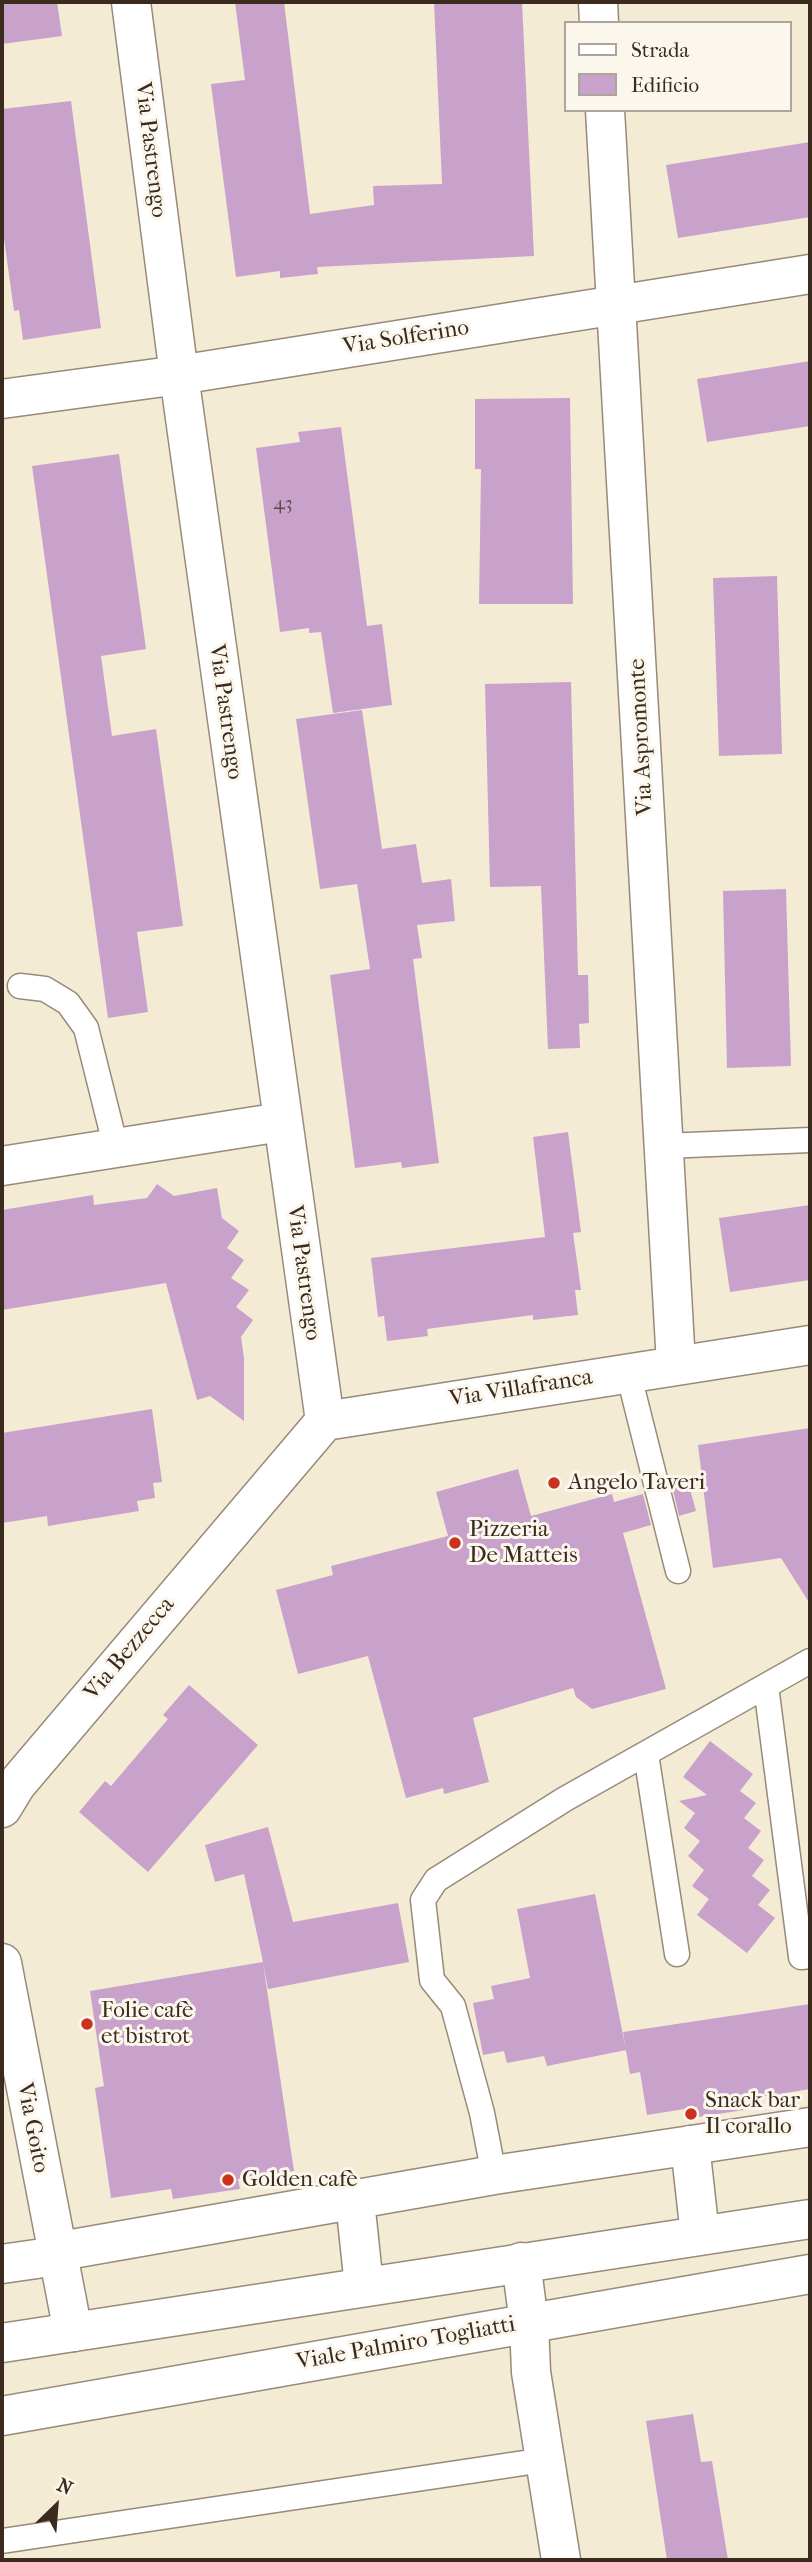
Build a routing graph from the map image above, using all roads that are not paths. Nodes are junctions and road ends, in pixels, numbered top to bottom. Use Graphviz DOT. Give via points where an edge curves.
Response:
graph roads {
  1 [pos="131,2"];
  2 [pos="598,2"];
  3 [pos="599,21"];
  4 [pos="606,112"];
  5 [pos="810,274"];
  6 [pos="619,303"];
  7 [pos="179,375"];
  8 [pos="2,399"];
  9 [pos="20,986"];
  10 [pos="281,1122"];
  11 [pos="810,1140"];
  12 [pos="664,1146"];
  13 [pos="116,1148"];
  14 [pos="2,1166"];
  15 [pos="810,1345"];
  16 [pos="676,1364"];
  17 [pos="628,1372"];
  18 [pos="325,1421"];
  19 [pos="678,1571"];
  20 [pos="810,1661"];
  21 [pos="766,1686"];
  22 [pos="646,1754"];
  23 [pos="2,1808"];
  24 [pos="677,1954"];
  25 [pos="810,1956"];
  26 [pos="2,1963"];
  27 [pos="810,2127"];
  28 [pos="690,2145"];
  29 [pos="494,2175"];
  30 [pos="355,2201"];
  31 [pos="810,2219"];
  32 [pos="700,2235"];
  33 [pos="56,2254"];
  34 [pos="521,2262"];
  35 [pos="2,2264"];
  36 [pos="810,2274"];
  37 [pos="364,2286"];
  38 [pos="529,2323"];
  39 [pos="73,2332"];
  40 [pos="2,2343"];
  41 [pos="2,2416"];
  42 [pos="544,2460"];
  43 [pos="2,2542"];
  44 [pos="561,2560"];
  1 -- 7 [label="street, Via Pastrengo"];
  2 -- 3 [label="street"];
  4 -- 6 [label="street, Via Aspromonte"];
  5 -- 6 [label="street, Via Solferino"];
  6 -- 7 [label="street, Via Solferino"];
  6 -- 12 [label="street, Via Aspromonte"];
  7 -- 8 [label="street, Via Solferino"];
  7 -- 10 [label="street, Via Pastrengo"];
  9 -- 13 [label="lane" via="45,989 68,1003 86,1028"];
  10 -- 13 [label="street"];
  10 -- 18 [label="street, Via Pastrengo"];
  11 -- 12 [label="lane"];
  12 -- 16 [label="street, Via Aspromonte"];
  13 -- 14 [label="street"];
  15 -- 16 [label="street, Via Villafranca"];
  16 -- 17 [label="street, Via Villafranca"];
  17 -- 18 [label="street, Via Villafranca"];
  17 -- 19 [label="lane"];
  18 -- 23 [label="street, Via Bezzecca" via="16,1784"];
  20 -- 21 [label="lane"];
  21 -- 22 [label="lane"];
  21 -- 25 [label="lane" via="802,1956"];
  22 -- 24 [label="lane"];
  22 -- 29 [label="lane" via="436,1880 423,1900 432,1980 453,2006"];
  26 -- 33 [label="street, Via Goito"];
  27 -- 28 [label="street"];
  28 -- 29 [label="street"];
  28 -- 32 [label="street"];
  29 -- 30 [label="street"];
  30 -- 33 [label="street"];
  30 -- 37 [label="street"];
  31 -- 32 [label="street"];
  32 -- 34 [label="street"];
  33 -- 35 [label="street"];
  33 -- 39 [label="street"];
  34 -- 37 [label="street"];
  34 -- 38 [label="street"];
  36 -- 38 [label="street, Viale Palmiro Togliatti"];
  37 -- 39 [label="street"];
  38 -- 41 [label="street, Viale Palmiro Togliatti"];
  38 -- 42 [label="street"];
  39 -- 40 [label="street"];
  42 -- 43 [label="lane"];
  42 -- 44 [label="street"];
}
